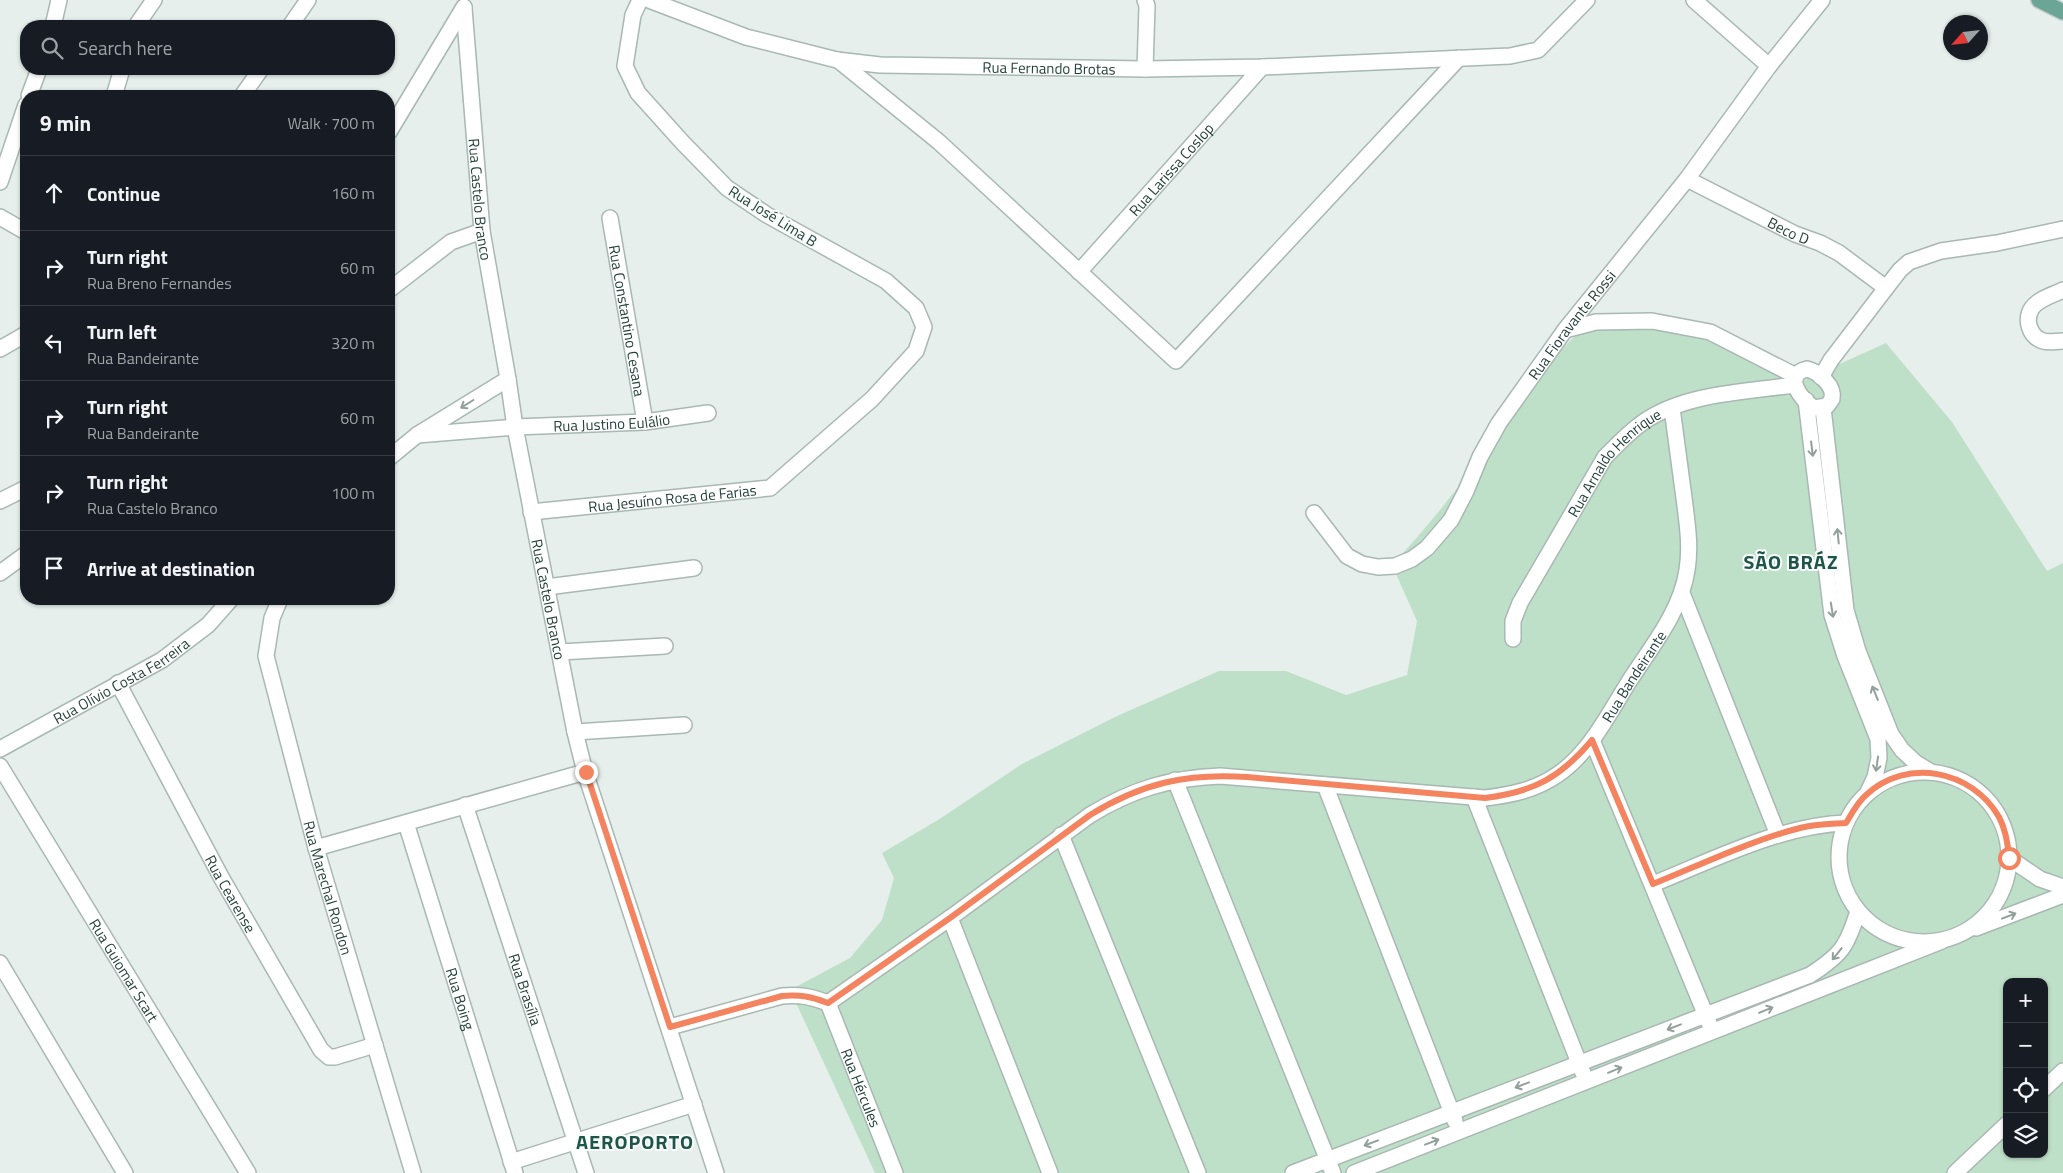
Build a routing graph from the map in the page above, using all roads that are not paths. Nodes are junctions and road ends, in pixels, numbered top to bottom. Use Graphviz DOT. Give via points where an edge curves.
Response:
graph roads {
  1 [pos="59,0"];
  2 [pos="154,0"];
  3 [pos="308,0"];
  4 [pos="640,0"];
  5 [pos="649,0"];
  6 [pos="1145,0"];
  7 [pos="1587,0"];
  8 [pos="1694,0"];
  9 [pos="1822,0"];
  10 [pos="2039,0"];
  11 [pos="462,3"];
  12 [pos="2063,12"];
  13 [pos="54,20"];
  14 [pos="140,20"];
  15 [pos="294,20"];
  16 [pos="1460,58"];
  17 [pos="837,60"];
  18 [pos="1769,66"];
  19 [pos="1262,67"];
  20 [pos="1145,69"];
  21 [pos="37,75"];
  22 [pos="120,75"];
  23 [pos="257,75"];
  24 [pos="31,90"];
  25 [pos="116,90"];
  26 [pos="246,90"];
  27 [pos="395,121"];
  28 [pos="20,123"];
  29 [pos="1686,179"];
  30 [pos="0,182"];
  31 [pos="0,217"];
  32 [pos="610,218"];
  33 [pos="20,229"];
  34 [pos="2063,230"];
  35 [pos="482,231"];
  36 [pos="1079,272"];
  37 [pos="395,285"];
  38 [pos="1886,288"];
  39 [pos="2063,290"];
  40 [pos="924,327"];
  41 [pos="1565,330"];
  42 [pos="20,337"];
  43 [pos="2063,341"];
  44 [pos="0,349"];
  45 [pos="1821,377"];
  46 [pos="508,378"];
  47 [pos="1795,380"];
  48 [pos="1806,400"];
  49 [pos="1672,408"];
  50 [pos="1823,408"];
  51 [pos="708,413"];
  52 [pos="645,422"];
  53 [pos="515,427"];
  54 [pos="417,435"];
  55 [pos="395,453"];
  56 [pos="20,491"];
  57 [pos="0,501"];
  58 [pos="531,512"];
  59 [pos="1314,513"];
  60 [pos="20,558"];
  61 [pos="694,568"];
  62 [pos="0,573"];
  63 [pos="547,587"];
  64 [pos="1682,593"];
  65 [pos="226,605"];
  66 [pos="277,605"];
  67 [pos="1513,639"];
  68 [pos="665,646"];
  69 [pos="560,652"];
  70 [pos="118,683"];
  71 [pos="684,725"];
  72 [pos="576,732"];
  73 [pos="1592,740"];
  74 [pos="0,750"];
  75 [pos="0,766"];
  76 [pos="586,772"];
  77 [pos="1932,772"];
  78 [pos="1175,780"];
  79 [pos="1325,784"];
  80 [pos="1867,794"];
  81 [pos="1474,798"];
  82 [pos="465,806"];
  83 [pos="406,823"];
  84 [pos="1846,823"];
  85 [pos="1061,835"];
  86 [pos="1778,835"];
  87 [pos="316,848"];
  88 [pos="2009,858"];
  89 [pos="1653,884"];
  90 [pos="2063,887"];
  91 [pos="2063,895"];
  92 [pos="1858,911"];
  93 [pos="950,918"];
  94 [pos="1963,933"];
  95 [pos="1942,941"];
  96 [pos="0,963"];
  97 [pos="828,1003"];
  98 [pos="1705,1015"];
  99 [pos="670,1027"];
  100 [pos="1712,1032"];
  101 [pos="375,1045"];
  102 [pos="1579,1064"];
  103 [pos="2063,1071"];
  104 [pos="1586,1082"];
  105 [pos="2048,1085"];
  106 [pos="694,1104"];
  107 [pos="1452,1112"];
  108 [pos="2003,1128"];
  109 [pos="1459,1131"];
  110 [pos="105,1142"];
  111 [pos="576,1142"];
  112 [pos="1330,1166"];
  113 [pos="513,1168"];
  114 [pos="111,1173"];
  115 [pos="125,1173"];
  116 [pos="248,1173"];
  117 [pos="413,1173"];
  118 [pos="586,1173"];
  119 [pos="716,1173"];
  120 [pos="895,1173"];
  121 [pos="1050,1173"];
  122 [pos="1198,1173"];
  123 [pos="1293,1173"];
  124 [pos="1354,1173"];
  125 [pos="1955,1173"];
  1 -- 13 [label="street"];
  2 -- 14 [label="street"];
  3 -- 15 [label="street"];
  4 -- 40 [label="street, Rua José Lima B" via="633,15 625,66 638,93 727,188 767,215 886,281 916,308"];
  5 -- 17 [label="street, Rua Fernando Brotas" via="746,37"];
  6 -- 20 [label="street"];
  7 -- 16 [label="street, Rua Fernando Brotas" via="1538,50 1510,56"];
  8 -- 18 [label="street"];
  9 -- 18 [label="street, Rua Fioravante Rossi"];
  10 -- 12 [label="main road"];
  11 -- 27 [label="street"];
  11 -- 35 [label="street, Rua Castelo Branco"];
  16 -- 19 [label="street, Rua Fernando Brotas"];
  16 -- 36 [label="street" via="1176,362"];
  17 -- 20 [label="street, Rua Fernando Brotas" via="880,65"];
  17 -- 36 [label="street" via="939,142"];
  18 -- 29 [label="street, Rua Fioravante Rossi"];
  19 -- 20 [label="street, Rua Fernando Brotas"];
  19 -- 36 [label="street, Rua Larissa Coslop"];
  21 -- 24 [label="street"];
  22 -- 25 [label="street"];
  23 -- 26 [label="street"];
  28 -- 30 [label="street"];
  29 -- 38 [label="street, Beco D" via="1839,253"];
  29 -- 41 [label="street, Rua Fioravante Rossi"];
  31 -- 33 [label="street"];
  32 -- 52 [label="street, Rua Constantino Cesana"];
  34 -- 38 [label="street" via="1920,257 1900,270"];
  35 -- 37 [label="street" via="451,242"];
  35 -- 46 [label="street, Rua Castelo Branco"];
  38 -- 45 [label="street"];
  39 -- 43 [label="street" via="2037,303 2028,323 2030,331 2042,341"];
  40 -- 58 [label="street, Rua Jesuíno Rosa de Farias" via="916,351 872,399 770,488"];
  41 -- 47 [label="street" via="1596,322 1652,322 1710,332"];
  41 -- 59 [label="street, Rua Fioravante Rossi" via="1499,423 1451,520 1427,548 1412,559 1394,566 1362,564 1347,556"];
  42 -- 44 [label="street"];
  45 -- 47 [label="street" via="1807,369 1798,372"];
  45 -- 50 [label="street" via="1831,386 1833,394 1830,403"];
  46 -- 53 [label="street, Rua Castelo Branco"];
  46 -- 54 [label="street, one-way"];
  47 -- 48 [label="street"];
  47 -- 49 [label="street, Rua Arnaldo Henrique"];
  48 -- 50 [label="street" via="1814,408"];
  48 -- 80 [label="street, one-way" via="1832,615 1878,739 1875,777"];
  49 -- 64 [label="street, Rua Bandeirante" via="1689,540 1688,569"];
  49 -- 67 [label="street, Rua Arnaldo Henrique" via="1644,422 1605,456 1520,603 1513,620"];
  77 -- 50 [label="street, one-way" via="1916,763 1891,734 1852,631 1846,610"];
  51 -- 52 [label="street, Rua Justino Eulálio"];
  52 -- 53 [label="street, Rua Justino Eulálio"];
  53 -- 54 [label="street"];
  53 -- 58 [label="street, Rua Castelo Branco"];
  54 -- 55 [label="street"];
  56 -- 57 [label="street"];
  58 -- 63 [label="street, Rua Castelo Branco"];
  60 -- 62 [label="street"];
  61 -- 63 [label="street"];
  63 -- 69 [label="street, Rua Castelo Branco"];
  64 -- 73 [label="street, Rua Bandeirante" via="1670,618"];
  64 -- 86 [label="street"];
  65 -- 70 [label="street, Rua Olívio Costa Ferreira" via="208,625 162,660"];
  66 -- 87 [label="street, Rua Marechal Rondon" via="266,656"];
  68 -- 69 [label="street"];
  69 -- 72 [label="street, Rua Castelo Branco"];
  70 -- 74 [label="street, Rua Olívio Costa Ferreira"];
  70 -- 101 [label="street, Rua Cearense" via="221,877 321,1050 329,1057 335,1057"];
  71 -- 72 [label="street"];
  72 -- 76 [label="street, Rua Castelo Branco"];
  73 -- 81 [label="street, Rua Bandeirante" via="1557,775 1534,787 1510,795"];
  73 -- 89 [label="street"];
  75 -- 116 [label="street, Rua Guiomar Scart"];
  76 -- 82 [label="street"];
  76 -- 99 [label="street, Rua Castelo Branco"];
  77 -- 80 [label="street" via="1897,776"];
  77 -- 88 [label="street" via="1953,777 1987,800 2007,837"];
  78 -- 79 [label="street, Rua Bandeirante" via="1220,776"];
  78 -- 85 [label="street, Rua Bandeirante" via="1113,800"];
  78 -- 112 [label="street"];
  79 -- 81 [label="street, Rua Bandeirante"];
  79 -- 107 [label="street"];
  80 -- 84 [label="street"];
  81 -- 102 [label="street"];
  82 -- 83 [label="street"];
  82 -- 111 [label="street, Rua Brasília"];
  83 -- 87 [label="street"];
  83 -- 113 [label="street, Rua Boing"];
  84 -- 86 [label="street" via="1802,827"];
  84 -- 92 [label="street" via="1840,846 1840,869 1846,891"];
  85 -- 93 [label="street, Rua Bandeirante"];
  85 -- 122 [label="street"];
  86 -- 89 [label="street"];
  87 -- 101 [label="street, Rua Marechal Rondon"];
  88 -- 90 [label="street" via="2040,879"];
  88 -- 94 [label="street" via="2006,881 1997,902 1982,920"];
  89 -- 98 [label="street"];
  94 -- 91 [label="street, one-way"];
  92 -- 95 [label="street" via="1875,927 1896,938 1918,943"];
  92 -- 98 [label="street, one-way" via="1850,938 1833,960 1810,975"];
  93 -- 97 [label="street, Rua Bandeirante"];
  93 -- 121 [label="street"];
  94 -- 95 [label="street"];
  100 -- 95 [label="street, one-way"];
  96 -- 110 [label="street"];
  97 -- 99 [label="street" via="797,994 782,996"];
  97 -- 120 [label="street, Rua Hércules"];
  98 -- 100 [label="street"];
  98 -- 102 [label="street, one-way"];
  99 -- 106 [label="street, Rua Castelo Branco"];
  104 -- 100 [label="street, one-way"];
  101 -- 117 [label="street, Rua Marechal Rondon"];
  102 -- 104 [label="street"];
  102 -- 107 [label="street, one-way"];
  103 -- 105 [label="street"];
  104 -- 109 [label="street"];
  106 -- 111 [label="street"];
  106 -- 119 [label="street, Rua Castelo Branco"];
  107 -- 109 [label="street"];
  107 -- 112 [label="street, one-way"];
  108 -- 125 [label="street"];
  124 -- 109 [label="street, one-way"];
  110 -- 114 [label="street"];
  110 -- 115 [label="street"];
  111 -- 113 [label="street"];
  111 -- 118 [label="street, Rua Brasília"];
  112 -- 123 [label="street"];
}
